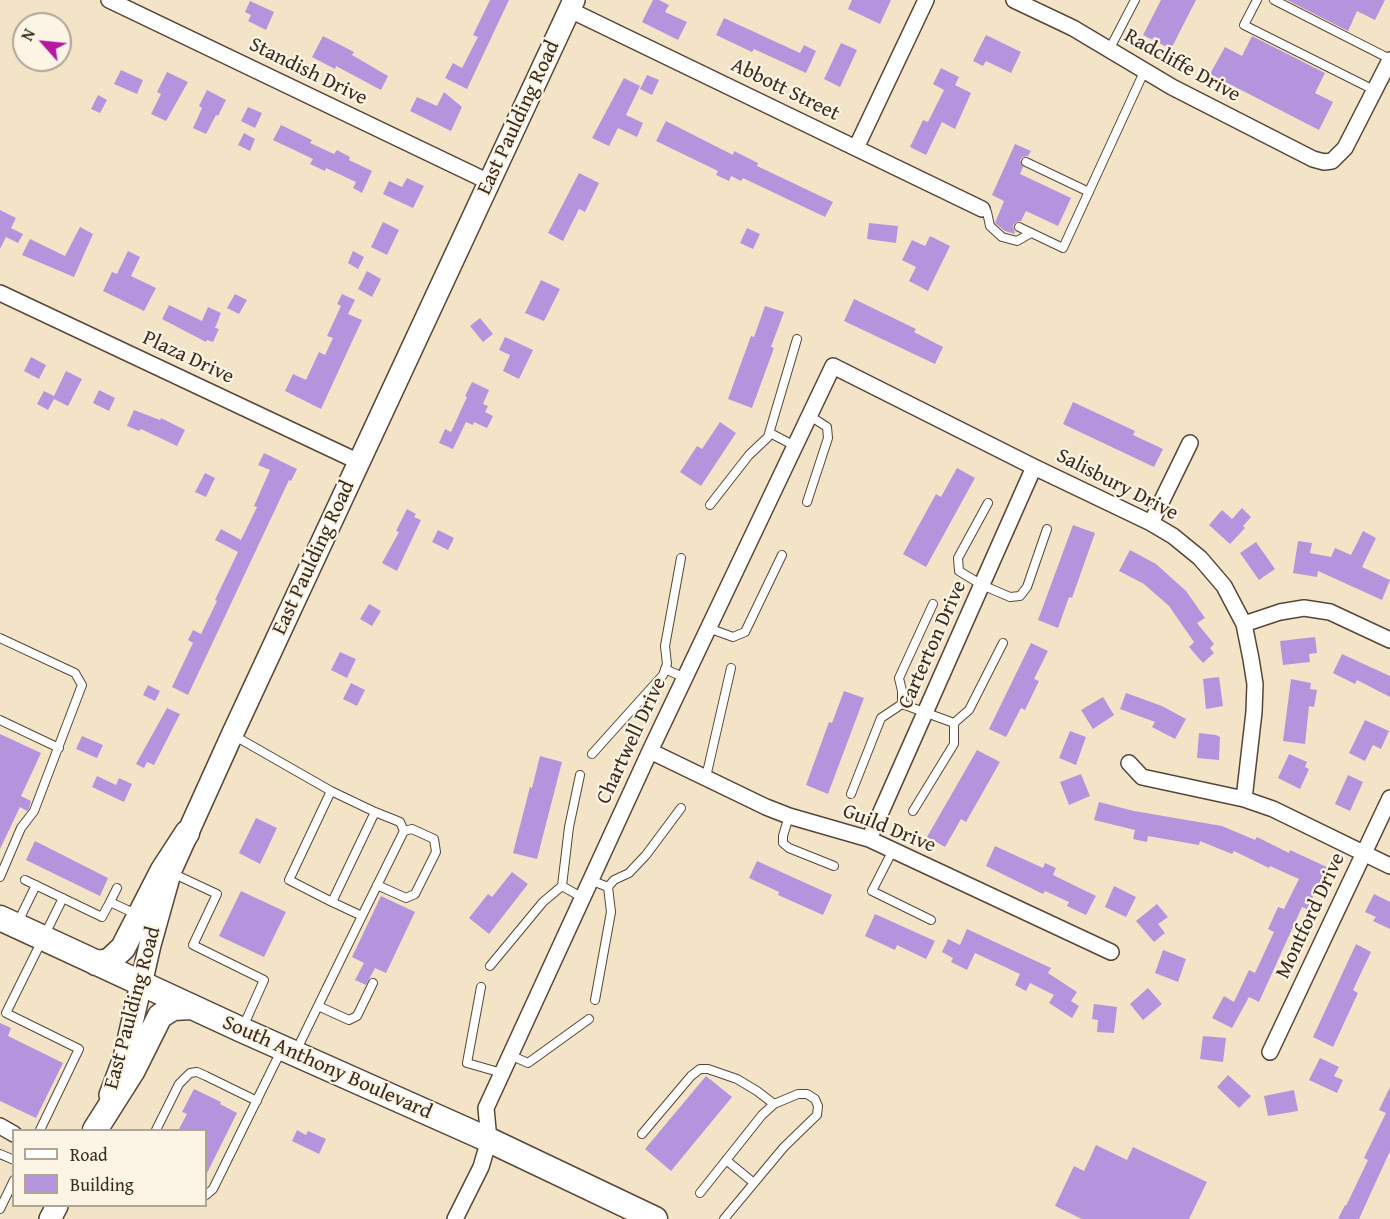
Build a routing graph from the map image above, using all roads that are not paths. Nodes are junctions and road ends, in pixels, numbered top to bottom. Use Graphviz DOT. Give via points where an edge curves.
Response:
graph roads {
  1 [pos="109,0"];
  2 [pos="926,0"];
  3 [pos="1014,0"];
  4 [pos="1135,0"];
  5 [pos="1257,0"];
  6 [pos="1274,0"];
  7 [pos="572,5"];
  8 [pos="1109,50"];
  9 [pos="1390,60"];
  10 [pos="1144,72"];
  11 [pos="1374,90"];
  12 [pos="856,148"];
  13 [pos="1026,162"];
  14 [pos="489,182"];
  15 [pos="1089,192"];
  16 [pos="984,211"];
  17 [pos="997,217"];
  18 [pos="1018,227"];
  19 [pos="1032,233"];
  20 [pos="0,292"];
  21 [pos="797,339"];
  22 [pos="833,366"];
  23 [pos="810,416"];
  24 [pos="770,433"];
  25 [pos="1190,443"];
  26 [pos="795,446"];
  27 [pos="359,462"];
  28 [pos="1034,467"];
  29 [pos="807,502"];
  30 [pos="988,503"];
  31 [pos="710,505"];
  32 [pos="1151,524"];
  33 [pos="1047,529"];
  34 [pos="782,555"];
  35 [pos="681,558"];
  36 [pos="982,585"];
  37 [pos="933,604"];
  38 [pos="1244,624"];
  39 [pos="708,628"];
  40 [pos="0,638"];
  41 [pos="1390,640"];
  42 [pos="1003,644"];
  43 [pos="731,668"];
  44 [pos="665,669"];
  45 [pos="685,678"];
  46 [pos="902,704"];
  47 [pos="926,712"];
  48 [pos="0,720"];
  49 [pos="954,723"];
  50 [pos="232,735"];
  51 [pos="59,748"];
  52 [pos="650,751"];
  53 [pos="592,754"];
  54 [pos="1130,764"];
  55 [pos="580,775"];
  56 [pos="706,777"];
  57 [pos="331,791"];
  58 [pos="851,794"];
  59 [pos="1390,798"];
  60 [pos="1244,799"];
  61 [pos="681,808"];
  62 [pos="375,812"];
  63 [pos="914,812"];
  64 [pos="789,816"];
  65 [pos="404,831"];
  66 [pos="188,833"];
  67 [pos="869,839"];
  68 [pos="893,850"];
  69 [pos="1365,852"];
  70 [pos="834,866"];
  71 [pos="1390,866"];
  72 [pos="171,872"];
  73 [pos="0,877"];
  74 [pos="25,880"];
  75 [pos="590,880"];
  76 [pos="36,885"];
  77 [pos="377,885"];
  78 [pos="562,886"];
  79 [pos="608,887"];
  80 [pos="117,888"];
  81 [pos="63,898"];
  82 [pos="583,898"];
  83 [pos="110,902"];
  84 [pos="332,902"];
  85 [pos="140,916"];
  86 [pos="362,916"];
  87 [pos="931,920"];
  88 [pos="8,922"];
  89 [pos="44,938"];
  90 [pos="1111,952"];
  91 [pos="96,963"];
  92 [pos="490,966"];
  93 [pos="141,983"];
  94 [pos="373,983"];
  95 [pos="481,987"];
  96 [pos="595,1000"];
  97 [pos="318,1006"];
  98 [pos="192,1007"];
  99 [pos="3,1015"];
  100 [pos="589,1018"];
  101 [pos="242,1030"];
  102 [pos="289,1051"];
  103 [pos="1270,1052"];
  104 [pos="510,1055"];
  105 [pos="502,1073"];
  106 [pos="257,1101"];
  107 [pos="774,1104"];
  108 [pos="41,1129"];
  109 [pos="95,1129"];
  110 [pos="95,1129"];
  111 [pos="157,1129"];
  112 [pos="642,1134"];
  113 [pos="489,1140"];
  114 [pos="726,1160"];
  115 [pos="754,1183"];
  116 [pos="12,1184"];
  117 [pos="700,1193"];
  118 [pos="207,1194"];
  119 [pos="0,1209"];
  120 [pos="455,1219"];
  121 [pos="654,1219"];
  122 [pos="724,1219"];
  1 -- 14 [label="street, Standish Drive"];
  2 -- 12 [label="street"];
  3 -- 8 [label="street, Radcliffe Drive"];
  4 -- 8 [label="lane"];
  5 -- 11 [label="lane" via="1244,25"];
  6 -- 9 [label="lane"];
  7 -- 12 [label="street, Abbott Street"];
  7 -- 14 [label="main road, East Paulding Road"];
  8 -- 10 [label="street, Radcliffe Drive"];
  9 -- 11 [label="street"];
  10 -- 11 [label="street, Radcliffe Drive" via="1324,162 1332,161 1345,148"];
  10 -- 15 [label="lane"];
  12 -- 16 [label="street, Abbott Street"];
  13 -- 15 [label="lane"];
  14 -- 27 [label="main road, East Paulding Road"];
  15 -- 19 [label="lane" via="1063,248"];
  16 -- 17 [label="lane"];
  16 -- 19 [label="lane" via="990,226 1006,239 1017,241"];
  18 -- 19 [label="lane"];
  20 -- 27 [label="street, Plaza Drive"];
  21 -- 24 [label="lane"];
  22 -- 23 [label="street, Chartwell Drive"];
  22 -- 28 [label="street, Salisbury Drive"];
  23 -- 26 [label="street, Chartwell Drive"];
  23 -- 29 [label="lane" via="826,427 828,438"];
  24 -- 26 [label="lane"];
  24 -- 31 [label="lane"];
  25 -- 32 [label="street"];
  26 -- 39 [label="street, Chartwell Drive"];
  27 -- 50 [label="main road, East Paulding Road"];
  28 -- 32 [label="street, Salisbury Drive"];
  28 -- 36 [label="street, Carterton Drive"];
  30 -- 36 [label="lane" via="958,558 959,571"];
  32 -- 38 [label="street, Salisbury Drive" via="1200,558 1224,586"];
  33 -- 36 [label="lane" via="1027,587 1020,596 1010,597"];
  34 -- 39 [label="lane" via="745,632 733,637"];
  35 -- 44 [label="lane" via="665,646"];
  36 -- 47 [label="street, Carterton Drive"];
  37 -- 46 [label="lane" via="899,678"];
  38 -- 41 [label="street" via="1304,608 1330,612"];
  38 -- 60 [label="street, Salisbury Drive" via="1255,684"];
  39 -- 45 [label="street, Chartwell Drive"];
  40 -- 51 [label="lane" via="75,673 82,685"];
  42 -- 49 [label="lane" via="969,710"];
  43 -- 56 [label="lane"];
  44 -- 45 [label="lane"];
  44 -- 53 [label="lane"];
  45 -- 52 [label="street, Chartwell Drive"];
  46 -- 47 [label="lane"];
  46 -- 58 [label="lane" via="881,717"];
  47 -- 49 [label="lane"];
  47 -- 67 [label="street, Carterton Drive"];
  48 -- 51 [label="lane"];
  49 -- 63 [label="lane" via="954,744"];
  50 -- 57 [label="lane"];
  50 -- 66 [label="main road, East Paulding Road"];
  51 -- 73 [label="lane" via="34,811 21,828"];
  52 -- 56 [label="street, Guild Drive"];
  52 -- 75 [label="street, Chartwell Drive"];
  54 -- 60 [label="street" via="1142,777"];
  55 -- 78 [label="lane"];
  56 -- 64 [label="street, Guild Drive"];
  57 -- 62 [label="lane"];
  57 -- 84 [label="lane" via="289,880"];
  59 -- 69 [label="street, Montford Drive"];
  60 -- 69 [label="street"];
  61 -- 79 [label="lane" via="629,873"];
  62 -- 65 [label="lane" via="400,822"];
  62 -- 84 [label="lane"];
  64 -- 67 [label="street, Guild Drive"];
  64 -- 70 [label="lane" via="783,843"];
  65 -- 77 [label="lane"];
  65 -- 77 [label="lane" via="412,829 434,839 436,852 415,894 406,898"];
  66 -- 72 [label="main road, East Paulding Road"];
  66 -- 85 [label="main road" via="163,870"];
  67 -- 68 [label="street, Guild Drive"];
  68 -- 87 [label="lane" via="872,891"];
  68 -- 90 [label="street, Guild Drive"];
  69 -- 71 [label="street"];
  69 -- 103 [label="street, Montford Drive"];
  72 -- 93 [label="main road, East Paulding Road"];
  72 -- 101 [label="lane" via="217,894 193,945 264,980"];
  74 -- 76 [label="lane"];
  75 -- 79 [label="lane"];
  75 -- 82 [label="street, Chartwell Drive"];
  76 -- 81 [label="lane"];
  76 -- 88 [label="lane"];
  77 -- 86 [label="lane"];
  78 -- 82 [label="lane"];
  78 -- 92 [label="lane" via="543,902"];
  79 -- 96 [label="lane" via="611,912"];
  80 -- 83 [label="lane"];
  81 -- 83 [label="lane" via="102,917"];
  81 -- 89 [label="lane"];
  82 -- 104 [label="street, Chartwell Drive"];
  83 -- 85 [label="lane"];
  84 -- 86 [label="lane"];
  85 -- 91 [label="main road" via="119,953 109,961"];
  86 -- 97 [label="lane"];
  88 -- 89 [label="main road, South Anthony Boulevard"];
  89 -- 91 [label="main road, South Anthony Boulevard"];
  89 -- 99 [label="lane"];
  91 -- 93 [label="main road, South Anthony Boulevard"];
  93 -- 98 [label="main road, South Anthony Boulevard"];
  93 -- 109 [label="main road, East Paulding Road" via="124,1058"];
  94 -- 97 [label="lane" via="357,1017 349,1020"];
  95 -- 105 [label="lane" via="467,1063"];
  97 -- 102 [label="lane"];
  98 -- 101 [label="main road, South Anthony Boulevard"];
  98 -- 110 [label="main road" via="173,1008 160,1016 128,1080"];
  99 -- 108 [label="lane" via="79,1049"];
  100 -- 104 [label="lane" via="528,1063"];
  101 -- 102 [label="main road, South Anthony Boulevard"];
  102 -- 106 [label="lane"];
  102 -- 113 [label="main road, South Anthony Boulevard"];
  104 -- 105 [label="street, Chartwell Drive"];
  105 -- 113 [label="street, Chartwell Drive" via="486,1108"];
  106 -- 111 [label="lane" via="197,1072 190,1073 179,1084"];
  106 -- 118 [label="lane"];
  107 -- 112 [label="lane" via="737,1079 700,1069"];
  107 -- 114 [label="lane"];
  107 -- 115 [label="lane" via="807,1094 818,1106 817,1115"];
  113 -- 120 [label="street" via="481,1167"];
  113 -- 121 [label="main road, South Anthony Boulevard"];
  114 -- 115 [label="lane"];
  114 -- 117 [label="lane"];
  115 -- 122 [label="lane"];
  116 -- 119 [label="lane"];
}
